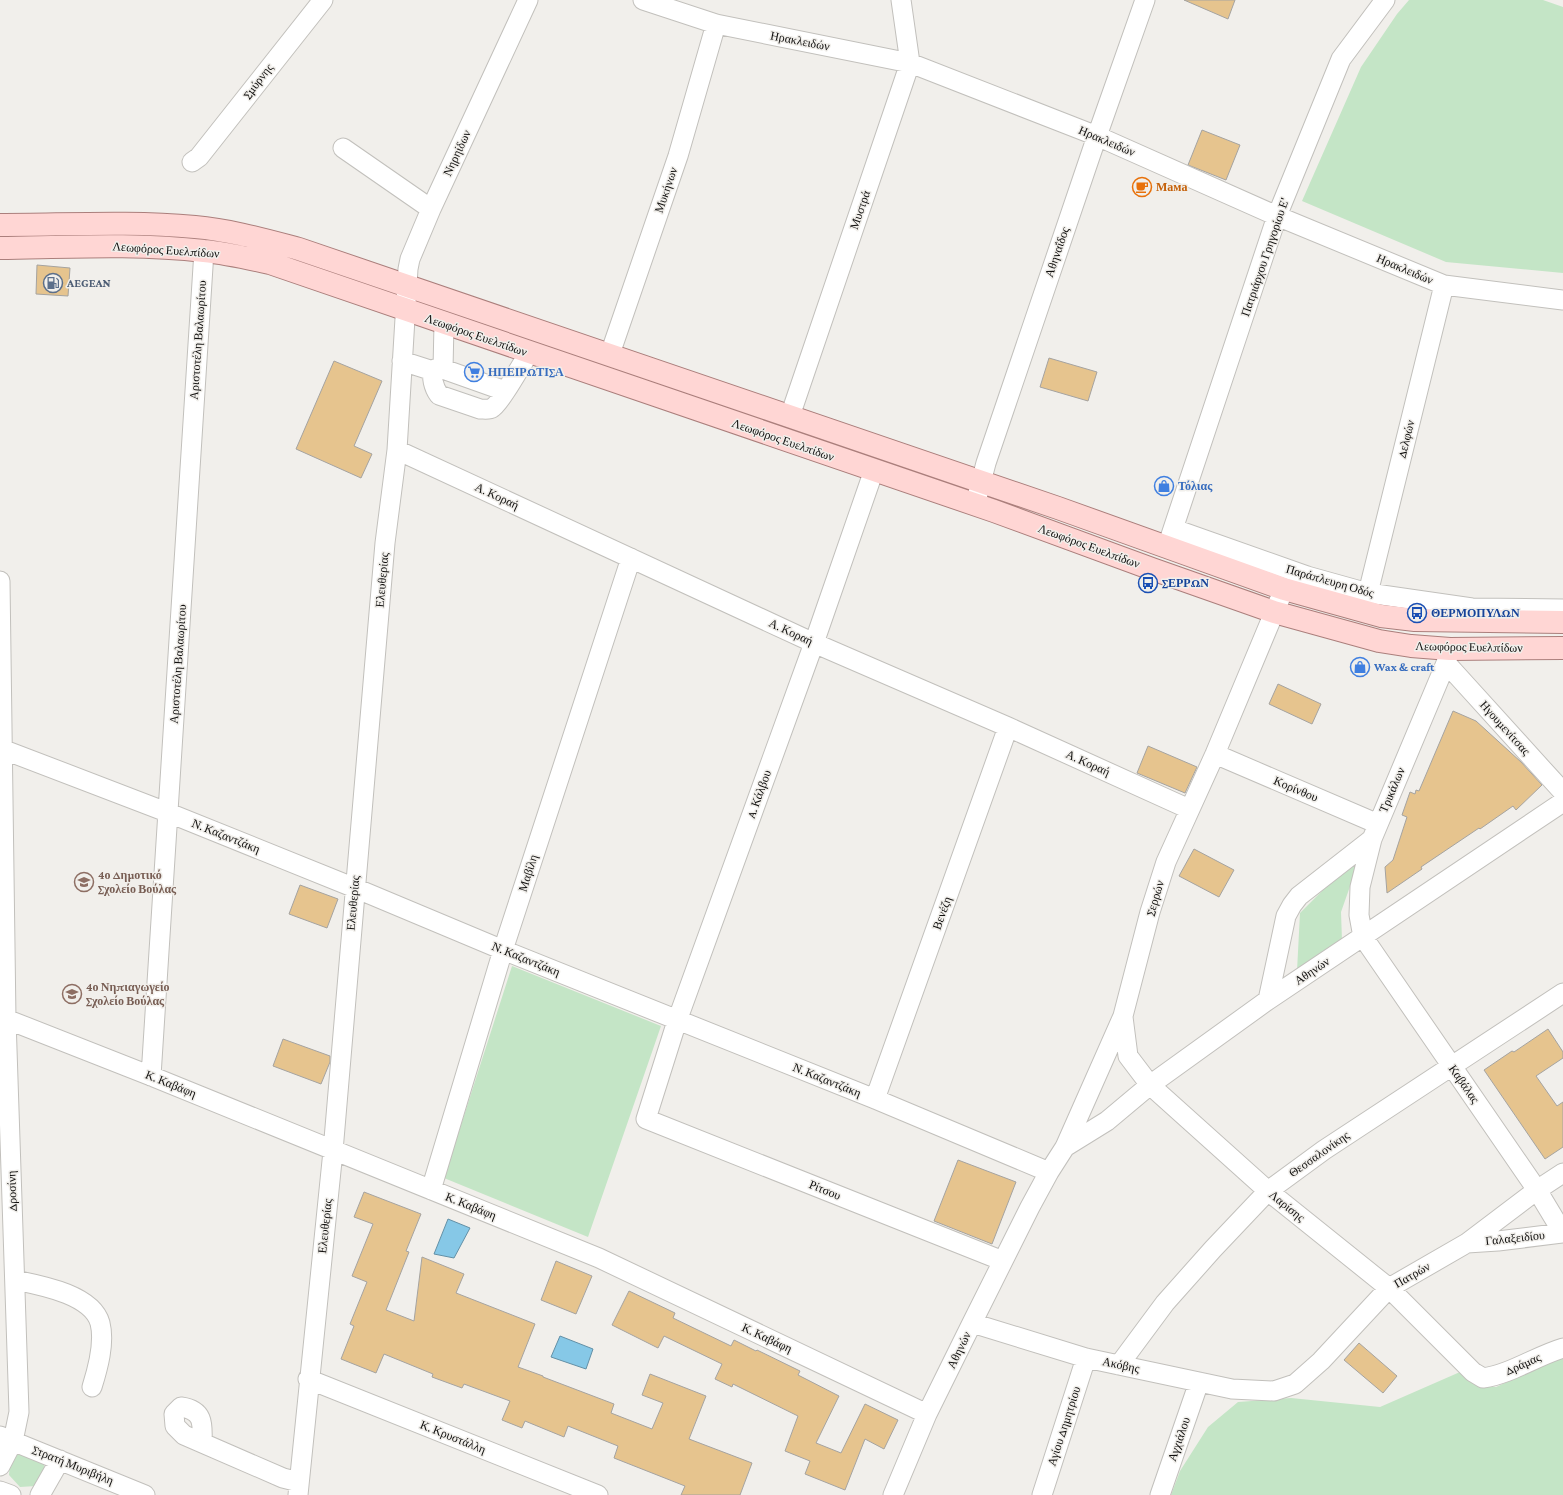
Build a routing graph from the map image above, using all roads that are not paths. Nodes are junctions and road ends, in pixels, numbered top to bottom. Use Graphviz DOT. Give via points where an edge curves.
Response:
graph roads {
  1 [pos="323,0"];
  2 [pos="528,0"];
  3 [pos="643,0"];
  4 [pos="901,0"];
  5 [pos="1145,0"];
  6 [pos="1385,0"];
  7 [pos="716,24"];
  8 [pos="910,63"];
  9 [pos="1097,136"];
  10 [pos="343,148"];
  11 [pos="192,162"];
  12 [pos="431,209"];
  13 [pos="1278,216"];
  14 [pos="0,225"];
  15 [pos="0,248"];
  16 [pos="204,251"];
  17 [pos="407,285"];
  18 [pos="1444,285"];
  19 [pos="1563,300"];
  20 [pos="406,311"];
  21 [pos="444,324"];
  22 [pos="529,353"];
  23 [pos="610,354"];
  24 [pos="402,362"];
  25 [pos="438,370"];
  26 [pos="505,391"];
  27 [pos="790,416"];
  28 [pos="396,450"];
  29 [pos="874,470"];
  30 [pos="981,482"];
  31 [pos="975,505"];
  32 [pos="1171,538"];
  33 [pos="631,558"];
  34 [pos="0,581"];
  35 [pos="1284,589"];
  36 [pos="1368,593"];
  37 [pos="1563,609"];
  38 [pos="1274,612"];
  39 [pos="1563,622"];
  40 [pos="814,643"];
  41 [pos="1563,648"];
  42 [pos="1448,656"];
  43 [pos="1008,727"];
  44 [pos="2,749"];
  45 [pos="1215,754"];
  46 [pos="2,782"];
  47 [pos="1563,792"];
  48 [pos="1563,802"];
  49 [pos="1189,809"];
  50 [pos="169,813"];
  51 [pos="1375,831"];
  52 [pos="355,888"];
  53 [pos="1363,937"];
  54 [pos="503,950"];
  55 [pos="1563,993"];
  56 [pos="1268,1000"];
  57 [pos="1123,1016"];
  58 [pos="6,1020"];
  59 [pos="677,1021"];
  60 [pos="1451,1066"];
  61 [pos="151,1076"];
  62 [pos="1150,1085"];
  63 [pos="875,1099"];
  64 [pos="646,1119"];
  65 [pos="1065,1147"];
  66 [pos="333,1151"];
  67 [pos="1049,1172"];
  68 [pos="1563,1174"];
  69 [pos="431,1190"];
  70 [pos="1537,1190"];
  71 [pos="1268,1191"];
  72 [pos="1030,1207"];
  73 [pos="1563,1233"];
  74 [pos="1467,1243"];
  75 [pos="1004,1261"];
  76 [pos="15,1280"];
  77 [pos="1389,1288"];
  78 [pos="972,1323"];
  79 [pos="1563,1348"];
  80 [pos="1086,1358"];
  81 [pos="1119,1365"];
  82 [pos="1483,1378"];
  83 [pos="308,1380"];
  84 [pos="1199,1382"];
  85 [pos="92,1387"];
  86 [pos="1274,1391"];
  87 [pos="927,1414"];
  88 [pos="7,1438"];
  89 [pos="202,1442"];
  90 [pos="60,1460"];
  91 [pos="0,1466"];
  92 [pos="298,1489"];
  93 [pos="0,1491"];
  94 [pos="11,1495"];
  95 [pos="40,1495"];
  96 [pos="145,1495"];
  97 [pos="598,1495"];
  98 [pos="893,1495"];
  99 [pos="1042,1495"];
  100 [pos="1160,1495"];
  1 -- 11 [label="street, Σμύρνης" via="199,157"];
  2 -- 12 [label="street, Νηρηίδων"];
  3 -- 7 [label="street, Ηρακλειδών"];
  4 -- 8 [label="street, Μυστρά"];
  5 -- 9 [label="street, Αθηναΐδος"];
  6 -- 13 [label="street, Πατριάρχου Γρηγορίου Ε'" via="1341,59"];
  7 -- 8 [label="street, Ηρακλειδών"];
  7 -- 23 [label="street, Μυκήνων" via="678,156"];
  8 -- 9 [label="street, Ηρακλειδών"];
  8 -- 27 [label="street, Μυστρά"];
  9 -- 13 [label="street, Ηρακλειδών"];
  9 -- 30 [label="street, Αθηναΐδος"];
  10 -- 12 [label="street"];
  12 -- 17 [label="street, Νηρηίδων" via="410,259"];
  13 -- 18 [label="street, Ηρακλειδών"];
  13 -- 32 [label="street, Πατριάρχου Γρηγορίου Ε'"];
  14 -- 17 [label="main road, Λεωφόρος Ευελπίδων" via="195,227 248,236 299,249"];
  15 -- 16 [label="main road, Λεωφόρος Ευελπίδων" via="134,247"];
  16 -- 20 [label="main road, Λεωφόρος Ευελπίδων" via="270,263"];
  16 -- 50 [label="street, Αριστοτέλη Βαλαωρίτου"];
  17 -- 20 [label="street, Νηρηίδων"];
  17 -- 23 [label="main road, Λεωφόρος Ευελπίδων"];
  18 -- 19 [label="street, Ηρακλειδών"];
  18 -- 36 [label="street, Δελφών"];
  20 -- 21 [label="main road, Λεωφόρος Ευελπίδων"];
  20 -- 24 [label="street, Ελευθερίας"];
  21 -- 22 [label="main road, Λεωφόρος Ευελπίδων"];
  21 -- 25 [label="street"];
  22 -- 26 [label="street"];
  22 -- 29 [label="main road, Λεωφόρος Ευελπίδων"];
  23 -- 27 [label="main road, Λεωφόρος Ευελπίδων"];
  24 -- 25 [label="street"];
  24 -- 28 [label="street, Ελευθερίας"];
  25 -- 26 [label="street"];
  25 -- 26 [label="street" via="432,376 439,395 480,409 492,408"];
  27 -- 30 [label="main road, Λεωφόρος Ευελπίδων"];
  28 -- 33 [label="street, Α. Κοραή"];
  28 -- 52 [label="street, Ελευθερίας" via="385,543"];
  29 -- 31 [label="main road, Λεωφόρος Ευελπίδων"];
  29 -- 40 [label="street, A. Κάλβου"];
  30 -- 31 [label="street, Αθηναΐδος"];
  30 -- 32 [label="main road, Λεωφόρος Ευελπίδων"];
  31 -- 38 [label="main road, Λεωφόρος Ευελπίδων"];
  32 -- 35 [label="main road, Λεωφόρος Ευελπίδων"];
  32 -- 36 [label="street, Παράπλευρη Οδός"];
  33 -- 40 [label="street, Α. Κοραή"];
  33 -- 54 [label="street, Μαβίλη"];
  34 -- 44 [label="street, Δροσίνη"];
  35 -- 38 [label="street, Σερρών"];
  35 -- 39 [label="main road, Λεωφόρος Ευελπίδων" via="1381,616 1415,620"];
  36 -- 37 [label="street, Παράπλευρη Οδός" via="1472,608"];
  38 -- 42 [label="main road, Λεωφόρος Ευελπίδων" via="1379,641"];
  38 -- 45 [label="street, Σερρών"];
  40 -- 43 [label="street, Α. Κοραή"];
  40 -- 59 [label="street, A. Κάλβου"];
  41 -- 42 [label="main road, Λεωφόρος Ευελπίδων"];
  42 -- 47 [label="street, Ηγουμενίτσας"];
  42 -- 51 [label="street, Τρικάλων"];
  43 -- 49 [label="street, Α. Κοραή"];
  43 -- 63 [label="street, Βενέζη"];
  44 -- 46 [label="street, Δροσίνη"];
  44 -- 50 [label="street, Ν. Καζαντζάκη"];
  45 -- 49 [label="street, Σερρών"];
  45 -- 51 [label="street, Κορίνθου"];
  46 -- 58 [label="street, Δροσίνη"];
  48 -- 53 [label="street, Αθηνών"];
  49 -- 57 [label="street, Σερρών" via="1163,869"];
  50 -- 52 [label="street, Ν. Καζαντζάκη"];
  50 -- 61 [label="street, Αριστοτέλη Βαλαωρίτου"];
  51 -- 53 [label="street, Τρικάλων" via="1360,887 1359,914"];
  51 -- 56 [label="street" via="1299,896 1292,905 1286,916"];
  52 -- 54 [label="street, Ν. Καζαντζάκη"];
  52 -- 66 [label="street, Ελευθερίας"];
  53 -- 56 [label="street, Αθηνών"];
  53 -- 60 [label="street, Καβάλας"];
  54 -- 59 [label="street, Ν. Καζαντζάκη"];
  54 -- 69 [label="street, Μαβίλη"];
  55 -- 60 [label="street, Θεσσαλονίκης"];
  56 -- 62 [label="street, Αθηνών"];
  57 -- 62 [label="street, Λαρίσης" via="1128,1056"];
  57 -- 65 [label="street, Σερρών"];
  58 -- 61 [label="street, Κ. Καβάφη"];
  58 -- 76 [label="street, Δροσίνη"];
  59 -- 63 [label="street, Ν. Καζαντζάκη"];
  59 -- 64 [label="street, A. Κάλβου"];
  60 -- 70 [label="street, Καβάλας"];
  60 -- 71 [label="street, Θεσσαλονίκης" via="1324,1150"];
  61 -- 66 [label="street, Κ. Καβάφη"];
  62 -- 65 [label="street, Αθηνών" via="1106,1121"];
  62 -- 71 [label="street, Λαρίσης"];
  63 -- 67 [label="street, Ν. Καζαντζάκη"];
  64 -- 75 [label="street, Ρίτσου"];
  65 -- 67 [label="street, Σερρών"];
  66 -- 69 [label="street, Κ. Καβάφη"];
  66 -- 83 [label="street, Ελευθερίας"];
  67 -- 72 [label="street, Σερρών"];
  68 -- 70 [label="street, Πατρών"];
  69 -- 87 [label="street, Κ. Καβάφη" via="599,1258"];
  70 -- 73 [label="street, Καβάλας"];
  70 -- 74 [label="street, Πατρών"];
  71 -- 77 [label="street, Λαρίσης"];
  71 -- 81 [label="street, Θεσσαλονίκης" via="1165,1303"];
  72 -- 75 [label="street, Αθηνών"];
  73 -- 74 [label="street, Γαλαξειδίου"];
  74 -- 77 [label="street, Πατρών"];
  75 -- 78 [label="street, Αθηνών"];
  76 -- 85 [label="street" via="46,1287 83,1301 94,1311 100,1323 101,1342 99,1363"];
  76 -- 88 [label="street, Δροσίνη" via="19,1412"];
  77 -- 82 [label="street, Λαρίσης" via="1473,1372"];
  77 -- 86 [label="street, Πατρών" via="1296,1384"];
  78 -- 80 [label="street, Ακόβης"];
  78 -- 87 [label="street, Αθηνών"];
  79 -- 82 [label="street, Δράμας" via="1495,1376"];
  80 -- 81 [label="street, Ακόβης"];
  80 -- 99 [label="street, Αγίου Δημητρίου"];
  81 -- 84 [label="street, Ακόβης"];
  83 -- 92 [label="street, Ελευθερίας"];
  83 -- 97 [label="street, Κ. Κρυστάλλη"];
  84 -- 86 [label="street, Ακόβης" via="1232,1389"];
  84 -- 100 [label="street, Αγχιάλου"];
  87 -- 98 [label="street, Αθηνών"];
  88 -- 90 [label="street, Στρατή Μυριβήλη"];
  88 -- 91 [label="street, Δροσίνη"];
  89 -- 92 [label="street" via="283,1478"];
  90 -- 95 [label="street"];
  90 -- 96 [label="street, Στρατή Μυριβήλη"];
  93 -- 94 [label="street"];
}
